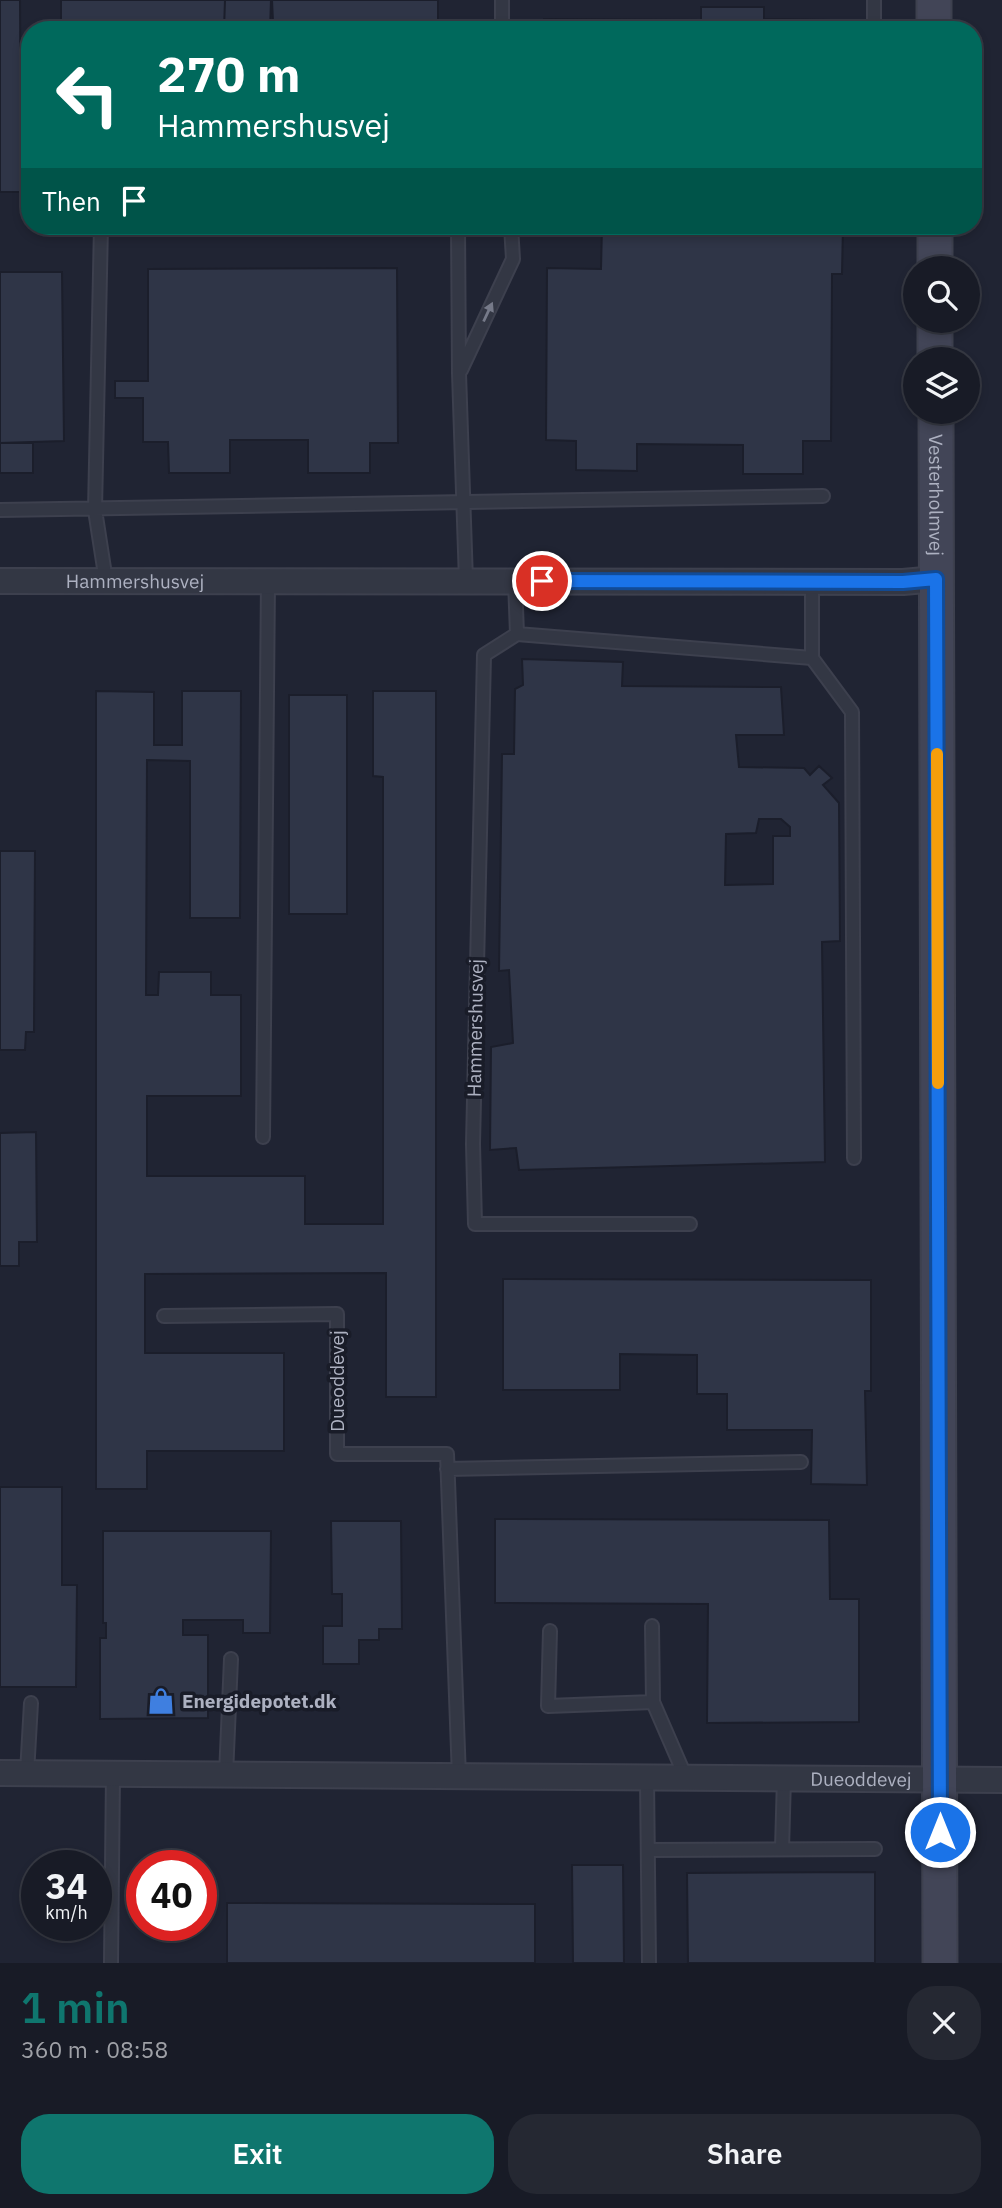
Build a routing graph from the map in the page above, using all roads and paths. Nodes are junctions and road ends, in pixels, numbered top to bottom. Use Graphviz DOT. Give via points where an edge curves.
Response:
graph roads {
  1 [pos="502,0"];
  2 [pos="874,0"];
  3 [pos="934,0"];
  4 [pos="502,21"];
  5 [pos="874,21"];
  6 [pos="934,21"];
  7 [pos="101,235"];
  8 [pos="458,235"];
  9 [pos="512,235"];
  10 [pos="935,235"];
  11 [pos="935,256"];
  12 [pos="459,373"];
  13 [pos="936,424"];
  14 [pos="823,496"];
  15 [pos="463,502"];
  16 [pos="0,510"];
  17 [pos="95,510"];
  18 [pos="936,579"];
  19 [pos="812,580"];
  20 [pos="0,581"];
  21 [pos="106,581"];
  22 [pos="268,581"];
  23 [pos="466,581"];
  24 [pos="515,581"];
  25 [pos="517,634"];
  26 [pos="812,658"];
  27 [pos="262,1137"];
  28 [pos="854,1158"];
  29 [pos="690,1224"];
  30 [pos="164,1316"];
  31 [pos="801,1462"];
  32 [pos="447,1469"];
  33 [pos="652,1626"];
  34 [pos="550,1631"];
  35 [pos="231,1659"];
  36 [pos="653,1702"];
  37 [pos="30,1703"];
  38 [pos="0,1773"];
  39 [pos="27,1773"];
  40 [pos="113,1774"];
  41 [pos="226,1775"];
  42 [pos="459,1777"];
  43 [pos="646,1778"];
  44 [pos="686,1778"];
  45 [pos="783,1778"];
  46 [pos="940,1780"];
  47 [pos="1002,1780"];
  48 [pos="782,1849"];
  49 [pos="875,1849"];
  50 [pos="648,1850"];
  51 [pos="111,1963"];
  52 [pos="649,1963"];
  53 [pos="940,1963"];
  1 -- 4 [label="lane"];
  2 -- 5 [label="lane"];
  3 -- 6 [label="street"];
  7 -- 17 [label="lane"];
  8 -- 12 [label="lane"];
  12 -- 9 [label="lane, one-way" via="513,259"];
  10 -- 11 [label="street"];
  12 -- 15 [label="lane"];
  13 -- 18 [label="street, Vesterholmvej"];
  14 -- 15 [label="lane"];
  15 -- 17 [label="lane"];
  15 -- 23 [label="lane"];
  16 -- 17 [label="lane"];
  17 -- 21 [label="lane"];
  18 -- 19 [label="street, Hammershusvej"];
  18 -- 46 [label="street, Vesterholmvej"];
  19 -- 24 [label="street, Hammershusvej"];
  19 -- 26 [label="lane"];
  20 -- 21 [label="street, Hammershusvej"];
  21 -- 22 [label="street, Hammershusvej"];
  22 -- 23 [label="street, Hammershusvej"];
  22 -- 27 [label="lane"];
  23 -- 24 [label="street, Hammershusvej"];
  24 -- 25 [label="lane"];
  25 -- 26 [label="lane"];
  25 -- 29 [label="lane, Hammershusvej" via="484,655 475,1224"];
  26 -- 28 [label="lane" via="852,712"];
  30 -- 32 [label="lane, Dueoddevej" via="337,1314 337,1454 447,1454"];
  31 -- 32 [label="lane"];
  32 -- 42 [label="lane"];
  33 -- 36 [label="lane"];
  34 -- 36 [label="lane" via="548,1706"];
  35 -- 41 [label="lane"];
  36 -- 44 [label="lane"];
  37 -- 39 [label="lane"];
  38 -- 39 [label="street, Dueoddevej"];
  39 -- 40 [label="street, Dueoddevej"];
  40 -- 41 [label="street, Dueoddevej"];
  40 -- 51 [label="lane"];
  41 -- 42 [label="street, Dueoddevej"];
  42 -- 43 [label="street, Dueoddevej"];
  43 -- 44 [label="street, Dueoddevej"];
  43 -- 50 [label="lane"];
  44 -- 45 [label="street, Dueoddevej"];
  45 -- 46 [label="street, Dueoddevej"];
  45 -- 48 [label="lane, Dueoddevej"];
  46 -- 47 [label="street, Dueoddevej"];
  46 -- 53 [label="street, Vesterholmvej"];
  48 -- 49 [label="lane"];
  48 -- 50 [label="lane"];
  50 -- 52 [label="lane"];
}
